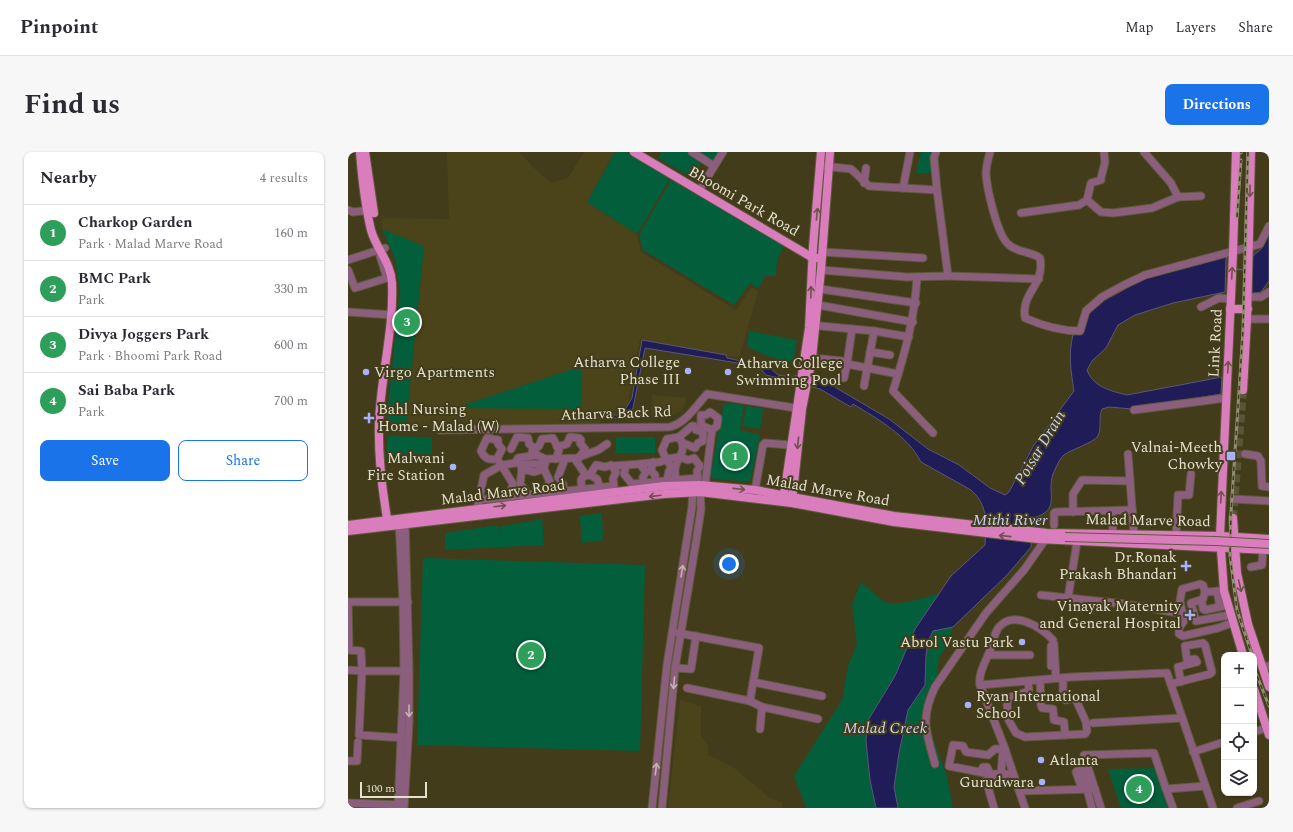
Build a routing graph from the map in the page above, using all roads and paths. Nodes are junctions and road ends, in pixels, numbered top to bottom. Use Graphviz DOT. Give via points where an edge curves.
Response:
graph roads {
  1 [pos="360,152"];
  2 [pos="366,152"];
  3 [pos="637,152"];
  4 [pos="692,152"];
  5 [pos="723,152"];
  6 [pos="821,152"];
  7 [pos="830,152"];
  8 [pos="910,152"];
  9 [pos="936,152"];
  10 [pos="990,152"];
  11 [pos="1104,152"];
  12 [pos="1144,152"];
  13 [pos="1236,152"];
  14 [pos="1251,152"];
  15 [pos="714,166"];
  16 [pos="825,166"];
  17 [pos="867,169"];
  18 [pos="865,183"];
  19 [pos="903,188"];
  20 [pos="700,189"];
  21 [pos="937,190"];
  22 [pos="1201,196"];
  23 [pos="1178,197"];
  24 [pos="1087,200"];
  25 [pos="348,208"];
  26 [pos="371,210"];
  27 [pos="1021,213"];
  28 [pos="1269,226"];
  29 [pos="381,249"];
  30 [pos="1249,250"];
  31 [pos="1233,252"];
  32 [pos="813,255"];
  33 [pos="822,255"];
  34 [pos="923,258"];
  35 [pos="348,260"];
  36 [pos="348,270"];
  37 [pos="821,270"];
  38 [pos="391,273"];
  39 [pos="948,276"];
  40 [pos="917,277"];
  41 [pos="1039,279"];
  42 [pos="820,289"];
  43 [pos="1269,292"];
  44 [pos="1248,296"];
  45 [pos="1231,297"];
  46 [pos="916,303"];
  47 [pos="818,305"];
  48 [pos="1201,307"];
  49 [pos="1230,309"];
  50 [pos="1248,309"];
  51 [pos="348,312"];
  52 [pos="392,315"];
  53 [pos="1248,319"];
  54 [pos="1269,319"];
  55 [pos="913,322"];
  56 [pos="812,325"];
  57 [pos="852,329"];
  58 [pos="874,331"];
  59 [pos="909,337"];
  60 [pos="810,343"];
  61 [pos="870,352"];
  62 [pos="890,355"];
  63 [pos="812,358"];
  64 [pos="848,364"];
  65 [pos="867,369"];
  66 [pos="898,374"];
  67 [pos="844,378"];
  68 [pos="864,386"];
  69 [pos="1243,390"];
  70 [pos="1226,398"];
  71 [pos="799,409"];
  72 [pos="1134,410"];
  73 [pos="440,430"];
  74 [pos="933,433"];
  75 [pos="703,434"];
  76 [pos="681,440"];
  77 [pos="607,444"];
  78 [pos="790,445"];
  79 [pos="557,447"];
  80 [pos="502,449"];
  81 [pos="511,449"];
  82 [pos="533,453"];
  83 [pos="1128,454"];
  84 [pos="1245,454"];
  85 [pos="680,457"];
  86 [pos="576,458"];
  87 [pos="556,459"];
  88 [pos="565,459"];
  89 [pos="666,459"];
  90 [pos="516,460"];
  91 [pos="499,462"];
  92 [pos="653,462"];
  93 [pos="545,464"];
  94 [pos="640,464"];
  95 [pos="612,466"];
  96 [pos="626,466"];
  97 [pos="616,474"];
  98 [pos="624,474"];
  99 [pos="1191,474"];
  100 [pos="588,476"];
  101 [pos="667,480"];
  102 [pos="1130,481"];
  103 [pos="656,482"];
  104 [pos="644,483"];
  105 [pos="677,483"];
  106 [pos="699,485"];
  107 [pos="600,487"];
  108 [pos="1269,487"];
  109 [pos="755,490"];
  110 [pos="564,491"];
  111 [pos="546,493"];
  112 [pos="582,493"];
  113 [pos="526,495"];
  114 [pos="509,497"];
  115 [pos="783,499"];
  116 [pos="1234,499"];
  117 [pos="478,500"];
  118 [pos="792,500"];
  119 [pos="1269,501"];
  120 [pos="1132,510"];
  121 [pos="1112,511"];
  122 [pos="472,512"];
  123 [pos="1073,512"];
  124 [pos="1233,518"];
  125 [pos="396,523"];
  126 [pos="348,525"];
  127 [pos="1053,529"];
  128 [pos="348,531"];
  129 [pos="1113,534"];
  130 [pos="1134,534"];
  131 [pos="1176,535"];
  132 [pos="1220,536"];
  133 [pos="1234,536"];
  134 [pos="1041,537"];
  135 [pos="1269,539"];
  136 [pos="1077,542"];
  137 [pos="1220,546"];
  138 [pos="1235,547"];
  139 [pos="1267,548"];
  140 [pos="1251,567"];
  141 [pos="1220,591"];
  142 [pos="1205,592"];
  143 [pos="679,594"];
  144 [pos="1041,595"];
  145 [pos="687,596"];
  146 [pos="1068,598"];
  147 [pos="348,602"];
  148 [pos="406,602"];
  149 [pos="1202,603"];
  150 [pos="1224,606"];
  151 [pos="1179,613"];
  152 [pos="675,618"];
  153 [pos="1231,619"];
  154 [pos="683,620"];
  155 [pos="673,632"];
  156 [pos="681,634"];
  157 [pos="696,636"];
  158 [pos="1053,640"];
  159 [pos="1242,652"];
  160 [pos="988,655"];
  161 [pos="1030,655"];
  162 [pos="1266,666"];
  163 [pos="675,668"];
  164 [pos="348,670"];
  165 [pos="362,671"];
  166 [pos="407,671"];
  167 [pos="1053,674"];
  168 [pos="1040,680"];
  169 [pos="1028,681"];
  170 [pos="753,682"];
  171 [pos="1181,682"];
  172 [pos="1171,684"];
  173 [pos="980,685"];
  174 [pos="1269,687"];
  175 [pos="687,688"];
  176 [pos="822,696"];
  177 [pos="1257,698"];
  178 [pos="750,701"];
  179 [pos="762,707"];
  180 [pos="1182,718"];
  181 [pos="818,719"];
  182 [pos="1009,721"];
  183 [pos="1093,723"];
  184 [pos="996,725"];
  185 [pos="760,729"];
  186 [pos="1268,730"];
  187 [pos="1257,732"];
  188 [pos="1065,735"];
  189 [pos="404,738"];
  190 [pos="358,742"];
  191 [pos="1221,743"];
  192 [pos="658,749"];
  193 [pos="1004,749"];
  194 [pos="668,750"];
  195 [pos="1193,752"];
  196 [pos="348,761"];
  197 [pos="935,764"];
  198 [pos="1084,769"];
  199 [pos="1001,774"];
  200 [pos="1013,775"];
  201 [pos="1205,786"];
  202 [pos="1089,787"];
  203 [pos="1166,789"];
  204 [pos="1019,791"];
  205 [pos="1098,800"];
  206 [pos="1259,801"];
  207 [pos="348,804"];
  208 [pos="401,806"];
  209 [pos="652,808"];
  210 [pos="662,808"];
  211 [pos="994,808"];
  212 [pos="1024,808"];
  213 [pos="1092,808"];
  214 [pos="1096,808"];
  215 [pos="1101,808"];
  216 [pos="1173,808"];
  217 [pos="1213,808"];
  218 [pos="1237,808"];
  1 -- 26 [label="main road"];
  2 -- 26 [label="main road"];
  3 -- 20 [label="main road, Bhoomi Park Road"];
  4 -- 15 [label="street"];
  5 -- 15 [label="street"];
  6 -- 16 [label="main road"];
  7 -- 16 [label="main road"];
  8 -- 19 [label="street"];
  9 -- 21 [label="street" via="934,158"];
  10 -- 41 [label="street" via="986,174 1000,234 1015,249 1035,254 1040,258"];
  11 -- 24 [label="street" via="1102,178 1091,183"];
  12 -- 23 [label="street" via="1171,183"];
  13 -- 31 [label="main road, Link Road"];
  14 -- 30 [label="main road, Link Road, one-way"];
  15 -- 20 [label="street"];
  16 -- 18 [label="street" via="851,169"];
  32 -- 16 [label="main road, one-way"];
  16 -- 33 [label="main road"];
  17 -- 18 [label="street"];
  18 -- 19 [label="street"];
  19 -- 21 [label="street"];
  20 -- 32 [label="main road, Bhoomi Park Road"];
  21 -- 39 [label="street"];
  22 -- 23 [label="street"];
  23 -- 24 [label="street" via="1152,208 1113,213 1102,212"];
  24 -- 27 [label="street" via="1079,204"];
  25 -- 26 [label="street" via="353,212"];
  26 -- 29 [label="main road"];
  28 -- 30 [label="street" via="1260,244"];
  29 -- 35 [label="street"];
  29 -- 38 [label="main road"];
  30 -- 31 [label="street"];
  30 -- 44 [label="main road, Link Road"];
  31 -- 41 [label="street" via="1145,275 1124,285 1102,297 1086,311 1080,331 1066,331 1040,325 1025,318 1023,306"];
  45 -- 31 [label="main road, Link Road, one-way"];
  32 -- 33 [label="main road, Bhoomi Park Road"];
  56 -- 32 [label="main road, one-way"];
  33 -- 34 [label="street"];
  33 -- 37 [label="main road"];
  36 -- 38 [label="street" via="355,288"];
  37 -- 40 [label="street"];
  37 -- 42 [label="main road"];
  38 -- 52 [label="main road"];
  39 -- 40 [label="street"];
  39 -- 41 [label="street"];
  40 -- 46 [label="street"];
  42 -- 46 [label="street"];
  42 -- 47 [label="main road"];
  43 -- 44 [label="street" via="1261,298"];
  44 -- 50 [label="main road, Link Road"];
  45 -- 48 [label="street" via="1219,298"];
  45 -- 49 [label="main road, Link Road"];
  46 -- 55 [label="street"];
  47 -- 55 [label="street"];
  47 -- 56 [label="main road"];
  49 -- 50 [label="main road"];
  70 -- 49 [label="main road, Link Road, one-way"];
  50 -- 53 [label="main road, Link Road"];
  51 -- 52 [label="street"];
  52 -- 125 [label="main road" via="381,439 384,485"];
  53 -- 54 [label="street"];
  53 -- 69 [label="main road, Link Road"];
  55 -- 59 [label="street"];
  56 -- 57 [label="street"];
  56 -- 60 [label="main road"];
  57 -- 58 [label="street"];
  57 -- 64 [label="street"];
  58 -- 59 [label="street"];
  58 -- 61 [label="street"];
  59 -- 66 [label="street"];
  60 -- 63 [label="main road"];
  60 -- 71 [label="main road"];
  61 -- 62 [label="street"];
  61 -- 65 [label="street"];
  63 -- 64 [label="street"];
  63 -- 71 [label="main road"];
  64 -- 65 [label="street"];
  64 -- 67 [label="street"];
  65 -- 66 [label="street"];
  65 -- 68 [label="street"];
  66 -- 74 [label="street" via="894,393"];
  70 -- 72 [label="street"];
  132 -- 70 [label="main road, Link Road, one-way"];
  71 -- 73 [label="street, Atharva Back Rd" via="707,394 677,426 670,427"];
  71 -- 78 [label="main road"];
  71 -- 118 [label="main road, one-way"];
  75 -- 76 [label="street" via="692,426"];
  75 -- 76 [label="street" via="703,441 695,448"];
  75 -- 106 [label="street" via="711,433"];
  76 -- 85 [label="street"];
  76 -- 89 [label="street" via="667,439 662,450"];
  77 -- 86 [label="street"];
  78 -- 109 [label="street" via="763,445"];
  78 -- 115 [label="main road"];
  79 -- 82 [label="street" via="553,438 542,439"];
  79 -- 86 [label="street" via="567,444 570,437 579,438 585,447"];
  79 -- 87 [label="street"];
  80 -- 81 [label="street"];
  80 -- 91 [label="street"];
  80 -- 91 [label="street" via="497,438 486,438 480,449 484,458"];
  81 -- 82 [label="street" via="517,437 528,438"];
  81 -- 90 [label="street"];
  82 -- 90 [label="street"];
  82 -- 93 [label="street"];
  83 -- 102 [label="street"];
  84 -- 108 [label="street" via="1258,456 1261,461 1262,486"];
  85 -- 89 [label="street"];
  85 -- 105 [label="street" via="675,468"];
  85 -- 106 [label="street" via="687,460 694,458 700,466 697,471"];
  86 -- 88 [label="street"];
  86 -- 100 [label="street"];
  87 -- 88 [label="street"];
  87 -- 93 [label="street"];
  88 -- 110 [label="street" via="558,477"];
  89 -- 92 [label="street"];
  89 -- 101 [label="street" via="672,468"];
  90 -- 91 [label="street" via="515,463"];
  91 -- 114 [label="street" via="513,484"];
  91 -- 117 [label="street" via="484,475"];
  92 -- 94 [label="street"];
  92 -- 103 [label="street" via="651,471"];
  93 -- 111 [label="street" via="550,482"];
  93 -- 113 [label="street" via="534,472 522,469 520,484 526,490"];
  94 -- 96 [label="street"];
  94 -- 104 [label="street" via="646,472 643,477"];
  95 -- 96 [label="street"];
  95 -- 97 [label="street"];
  95 -- 100 [label="street" via="596,465"];
  96 -- 98 [label="street"];
  97 -- 98 [label="street"];
  97 -- 107 [label="street" via="612,479 614,486"];
  98 -- 104 [label="street" via="632,484"];
  99 -- 131 [label="street" via="1189,495 1178,495"];
  100 -- 107 [label="street" via="597,479"];
  100 -- 112 [label="street" via="581,480"];
  101 -- 103 [label="street"];
  101 -- 105 [label="street"];
  102 -- 120 [label="street"];
  102 -- 123 [label="street" via="1082,480 1073,494"];
  103 -- 104 [label="street"];
  105 -- 106 [label="main road, Malad Marve Road"];
  105 -- 112 [label="main road, Malad Marve Road"];
  106 -- 109 [label="main road, Malad Marve Road, one-way"];
  106 -- 115 [label="main road, Malad Marve Road"];
  106 -- 122 [label="main road, Malad Marve Road, one-way" via="664,494"];
  143 -- 106 [label="street, one-way"];
  106 -- 145 [label="street" via="701,509"];
  107 -- 112 [label="street"];
  109 -- 115 [label="main road, Malad Marve Road"];
  110 -- 111 [label="street"];
  110 -- 112 [label="street"];
  111 -- 113 [label="street"];
  122 -- 112 [label="main road, Malad Marve Road, one-way"];
  113 -- 114 [label="street"];
  114 -- 117 [label="street"];
  115 -- 118 [label="main road, Malad Marve Road"];
  116 -- 119 [label="street"];
  117 -- 122 [label="street"];
  118 -- 134 [label="main road, Malad Marve Road" via="972,529"];
  120 -- 121 [label="street"];
  120 -- 130 [label="street"];
  121 -- 123 [label="street"];
  121 -- 129 [label="street"];
  122 -- 125 [label="main road, Malad Marve Road"];
  123 -- 127 [label="street" via="1054,513"];
  124 -- 133 [label="main road"];
  125 -- 126 [label="main road, Malad Marve Road"];
  125 -- 128 [label="main road"];
  125 -- 148 [label="street"];
  127 -- 129 [label="main road, Malad Marve Road"];
  127 -- 134 [label="main road, Malad Marve Road"];
  127 -- 139 [label="main road, bridge" via="1065,537 1215,541"];
  129 -- 130 [label="main road, Malad Marve Road"];
  130 -- 131 [label="main road, Malad Marve Road"];
  131 -- 132 [label="main road, Malad Marve Road"];
  132 -- 133 [label="main road, Malad Marve Road"];
  132 -- 137 [label="main road, Link Road"];
  133 -- 135 [label="main road, Malad Marve Road"];
  133 -- 138 [label="main road"];
  134 -- 136 [label="main road, Malad Marve Road"];
  134 -- 197 [label="street" via="1024,570 986,613 935,687 925,717"];
  136 -- 137 [label="main road, Malad Marve Road"];
  136 -- 146 [label="street"];
  137 -- 138 [label="main road, Malad Marve Road"];
  137 -- 141 [label="main road"];
  138 -- 139 [label="main road, Malad Marve Road"];
  138 -- 162 [label="main road, one-way" via="1237,573 1248,624"];
  139 -- 140 [label="street" via="1262,565"];
  141 -- 142 [label="street"];
  141 -- 150 [label="main road"];
  142 -- 153 [label="street" via="1204,599 1191,603 1196,621"];
  142 -- 153 [label="street" via="1203,585 1200,584 1182,588 1180,601 1184,621 1179,628 1180,634 1183,636 1218,628"];
  143 -- 145 [label="street"];
  143 -- 152 [label="street"];
  144 -- 146 [label="street"];
  145 -- 154 [label="street"];
  146 -- 151 [label="street"];
  147 -- 148 [label="street"];
  147 -- 165 [label="street" via="349,650 361,651"];
  148 -- 166 [label="street"];
  149 -- 150 [label="street" via="1203,609"];
  150 -- 153 [label="main road"];
  152 -- 154 [label="street"];
  152 -- 155 [label="street"];
  153 -- 159 [label="main road"];
  154 -- 156 [label="street"];
  155 -- 156 [label="street"];
  155 -- 192 [label="street"];
  156 -- 157 [label="street"];
  156 -- 163 [label="street"];
  157 -- 163 [label="street" via="691,670"];
  157 -- 170 [label="street" via="759,648"];
  158 -- 160 [label="street" via="1037,627 1023,621 1011,620 1005,622 998,630"];
  160 -- 161 [label="street"];
  160 -- 173 [label="street" via="981,670"];
  162 -- 174 [label="main road"];
  163 -- 194 [label="street, one-way"];
  164 -- 165 [label="street"];
  165 -- 166 [label="street"];
  165 -- 189 [label="street" via="359,735"];
  166 -- 189 [label="street"];
  167 -- 168 [label="street"];
  167 -- 172 [label="street" via="1167,672"];
  167 -- 188 [label="street" via="1063,698 1076,700 1086,722 1085,734"];
  168 -- 169 [label="street"];
  168 -- 188 [label="street" via="1042,708 1053,709 1054,720 1064,722"];
  169 -- 173 [label="street" via="989,681"];
  169 -- 182 [label="street" via="1029,690 1008,698"];
  170 -- 176 [label="street"];
  170 -- 178 [label="street"];
  171 -- 171 [label="street" via="1212,672 1203,643 1185,646 1187,660 1195,659 1197,662 1178,668"];
  171 -- 172 [label="street"];
  172 -- 180 [label="street"];
  173 -- 184 [label="street"];
  175 -- 178 [label="street"];
  177 -- 186 [label="main road"];
  178 -- 179 [label="street"];
  179 -- 181 [label="street"];
  179 -- 185 [label="street"];
  180 -- 183 [label="street"];
  180 -- 195 [label="street"];
  182 -- 184 [label="street"];
  182 -- 188 [label="street" via="1016,733 1025,737"];
  184 -- 193 [label="street"];
  186 -- 187 [label="street"];
  189 -- 208 [label="street"];
  190 -- 196 [label="street" via="357,761"];
  191 -- 195 [label="street"];
  192 -- 194 [label="street"];
  209 -- 192 [label="street, one-way"];
  193 -- 199 [label="street"];
  193 -- 199 [label="street" via="995,749 988,755 966,752 963,746 953,745 950,766"];
  193 -- 200 [label="street"];
  194 -- 210 [label="street"];
  195 -- 201 [label="street"];
  198 -- 202 [label="street"];
  198 -- 202 [label="street" via="1076,772 1080,785"];
  198 -- 203 [label="street" via="1084,756 1154,753"];
  199 -- 200 [label="street"];
  200 -- 204 [label="street"];
  200 -- 211 [label="street" via="986,780"];
  201 -- 203 [label="street"];
  201 -- 217 [label="street"];
  202 -- 204 [label="street"];
  202 -- 205 [label="street"];
  202 -- 213 [label="street"];
  203 -- 216 [label="street"];
  204 -- 212 [label="street"];
  205 -- 214 [label="street" via="1099,807"];
  205 -- 215 [label="street"];
  206 -- 218 [label="street"];
  207 -- 208 [label="street"];
}
